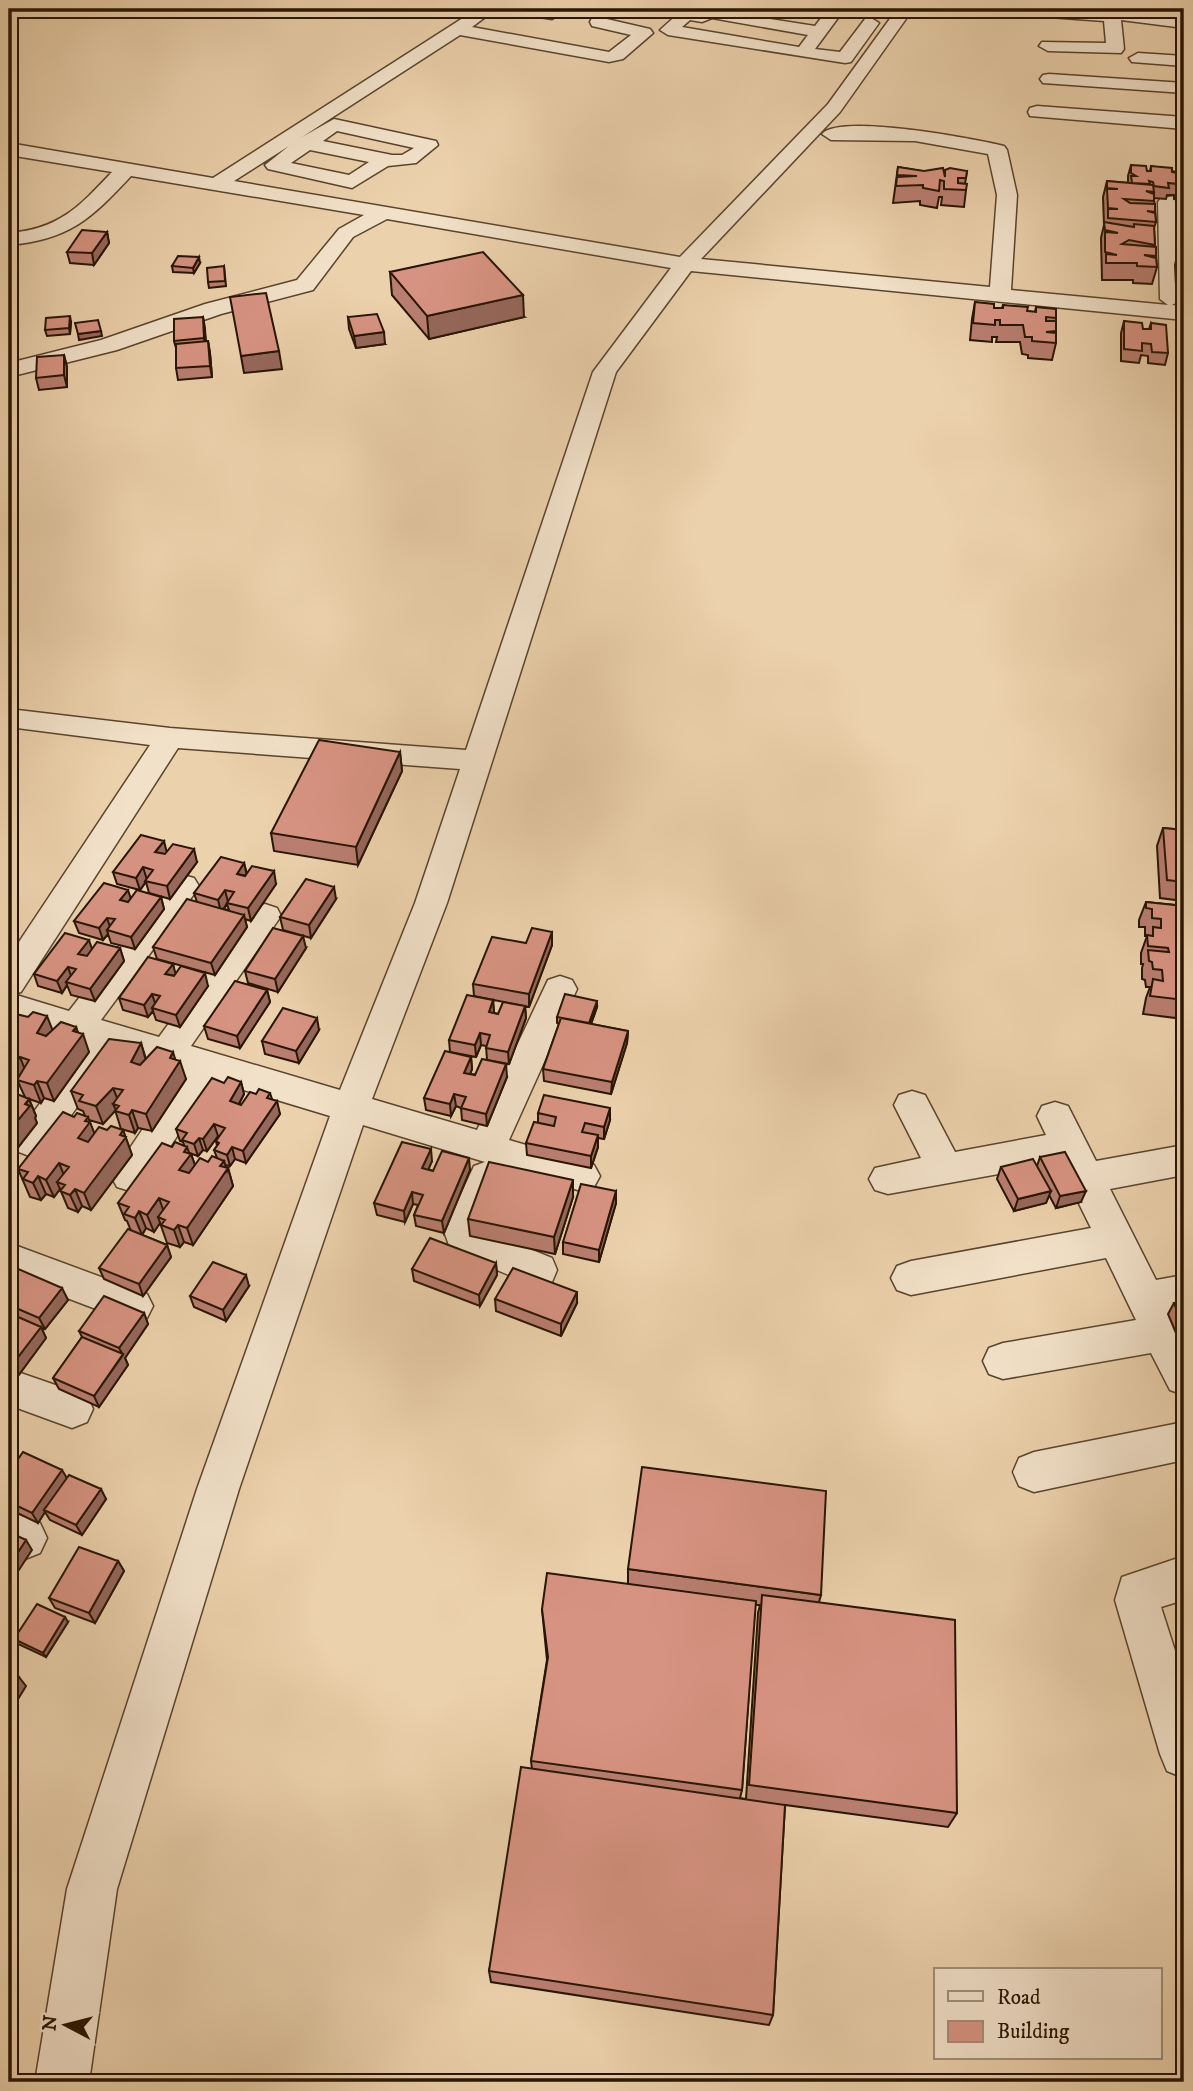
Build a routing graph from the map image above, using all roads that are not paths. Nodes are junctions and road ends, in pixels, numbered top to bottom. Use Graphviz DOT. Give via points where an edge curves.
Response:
graph roads {
  1 [pos="488,9"];
  2 [pos="513,9"];
  3 [pos="520,9"];
  4 [pos="711,11"];
  5 [pos="848,13"];
  6 [pos="552,14"];
  7 [pos="901,15"];
  8 [pos="1113,20"];
  9 [pos="598,22"];
  10 [pos="1184,23"];
  11 [pos="457,29"];
  12 [pos="819,32"];
  13 [pos="479,33"];
  14 [pos="1184,33"];
  15 [pos="803,53"];
  16 [pos="1138,58"];
  17 [pos="1184,61"];
  18 [pos="1049,79"];
  19 [pos="1184,88"];
  20 [pos="1037,103"];
  21 [pos="1184,104"];
  22 [pos="1153,111"];
  23 [pos="1184,123"];
  24 [pos="831,134"];
  25 [pos="9,137"];
  26 [pos="285,139"];
  27 [pos="305,143"];
  28 [pos="9,149"];
  29 [pos="385,160"];
  30 [pos="125,170"];
  31 [pos="222,180"];
  32 [pos="1184,201"];
  33 [pos="384,213"];
  34 [pos="9,239"];
  35 [pos="1147,240"];
  36 [pos="1175,254"];
  37 [pos="691,260"];
  38 [pos="999,289"];
  39 [pos="1180,304"];
  40 [pos="9,370"];
  41 [pos="9,718"];
  42 [pos="170,737"];
  43 [pos="479,761"];
  44 [pos="183,886"];
  45 [pos="265,915"];
  46 [pos="23,936"];
  47 [pos="9,983"];
  48 [pos="560,989"];
  49 [pos="9,1006"];
  50 [pos="93,1031"];
  51 [pos="167,1053"];
  52 [pos="206,1064"];
  53 [pos="912,1105"];
  54 [pos="351,1108"];
  55 [pos="32,1142"];
  56 [pos="1070,1146"];
  57 [pos="493,1150"];
  58 [pos="1184,1160"];
  59 [pos="945,1168"];
  60 [pos="130,1176"];
  61 [pos="581,1176"];
  62 [pos="888,1179"];
  63 [pos="1116,1240"];
  64 [pos="9,1259"];
  65 [pos="538,1270"];
  66 [pos="911,1278"];
  67 [pos="1184,1292"];
  68 [pos="133,1306"];
  69 [pos="1155,1316"];
  70 [pos="1003,1361"];
  71 [pos="1184,1377"];
  72 [pos="9,1387"];
  73 [pos="72,1409"];
  74 [pos="1184,1441"];
  75 [pos="1034,1472"];
  76 [pos="1184,1578"];
  77 [pos="1177,1695"];
  78 [pos="1184,1754"];
  79 [pos="62,2082"];
  1 -- 11 [label="street"];
  2 -- 13 [label="street"];
  3 -- 6 [label="street"];
  4 -- 12 [label="street"];
  4 -- 15 [label="street" via="705,16 685,16 669,32"];
  5 -- 7 [label="street"];
  5 -- 12 [label="street"];
  5 -- 15 [label="street" via="845,58"];
  7 -- 37 [label="street" via="834,108"];
  8 -- 8 [label="street" via="1113,50 1049,29"];
  8 -- 10 [label="street"];
  8 -- 14 [label="street"];
  9 -- 13 [label="street" via="644,33 609,57"];
  11 -- 13 [label="street"];
  11 -- 26 [label="street"];
  12 -- 15 [label="street"];
  16 -- 17 [label="street"];
  18 -- 19 [label="street"];
  20 -- 22 [label="street"];
  21 -- 22 [label="street"];
  22 -- 23 [label="street"];
  24 -- 38 [label="street" via="971,142 998,150 1007,195"];
  25 -- 31 [label="street"];
  26 -- 27 [label="street"];
  26 -- 31 [label="street"];
  27 -- 29 [label="street"];
  27 -- 29 [label="street" via="275,166 352,182"];
  27 -- 29 [label="street" via="338,125 429,145 408,162"];
  28 -- 30 [label="street"];
  30 -- 31 [label="street"];
  30 -- 34 [label="street" via="83,213 53,234"];
  31 -- 33 [label="street"];
  31 -- 37 [label="street"];
  32 -- 36 [label="street" via="1168,202"];
  33 -- 37 [label="street"];
  33 -- 40 [label="street" via="346,233 304,285 212,309 109,345"];
  35 -- 36 [label="street"];
  36 -- 39 [label="street"];
  37 -- 38 [label="street"];
  37 -- 43 [label="street" via="606,372"];
  38 -- 39 [label="street"];
  41 -- 42 [label="street"];
  42 -- 43 [label="street"];
  42 -- 46 [label="street"];
  43 -- 54 [label="street" via="431,903"];
  44 -- 50 [label="street"];
  45 -- 51 [label="street"];
  46 -- 47 [label="street"];
  48 -- 57 [label="street"];
  49 -- 50 [label="street"];
  50 -- 51 [label="street"];
  50 -- 55 [label="street"];
  51 -- 52 [label="street"];
  52 -- 54 [label="street"];
  52 -- 60 [label="street"];
  53 -- 59 [label="street"];
  54 -- 57 [label="street"];
  54 -- 79 [label="street" via="218,1489 92,1889"];
  56 -- 58 [label="street"];
  56 -- 59 [label="street"];
  56 -- 63 [label="street"];
  57 -- 61 [label="street"];
  57 -- 65 [label="street" via="463,1231 465,1240"];
  59 -- 62 [label="street"];
  63 -- 66 [label="street"];
  63 -- 69 [label="street"];
  64 -- 68 [label="street"];
  67 -- 69 [label="street"];
  69 -- 70 [label="street"];
  69 -- 71 [label="street"];
  72 -- 73 [label="street"];
  74 -- 75 [label="street"];
  76 -- 77 [label="street" via="1138,1592"];
  77 -- 78 [label="street"];
}
